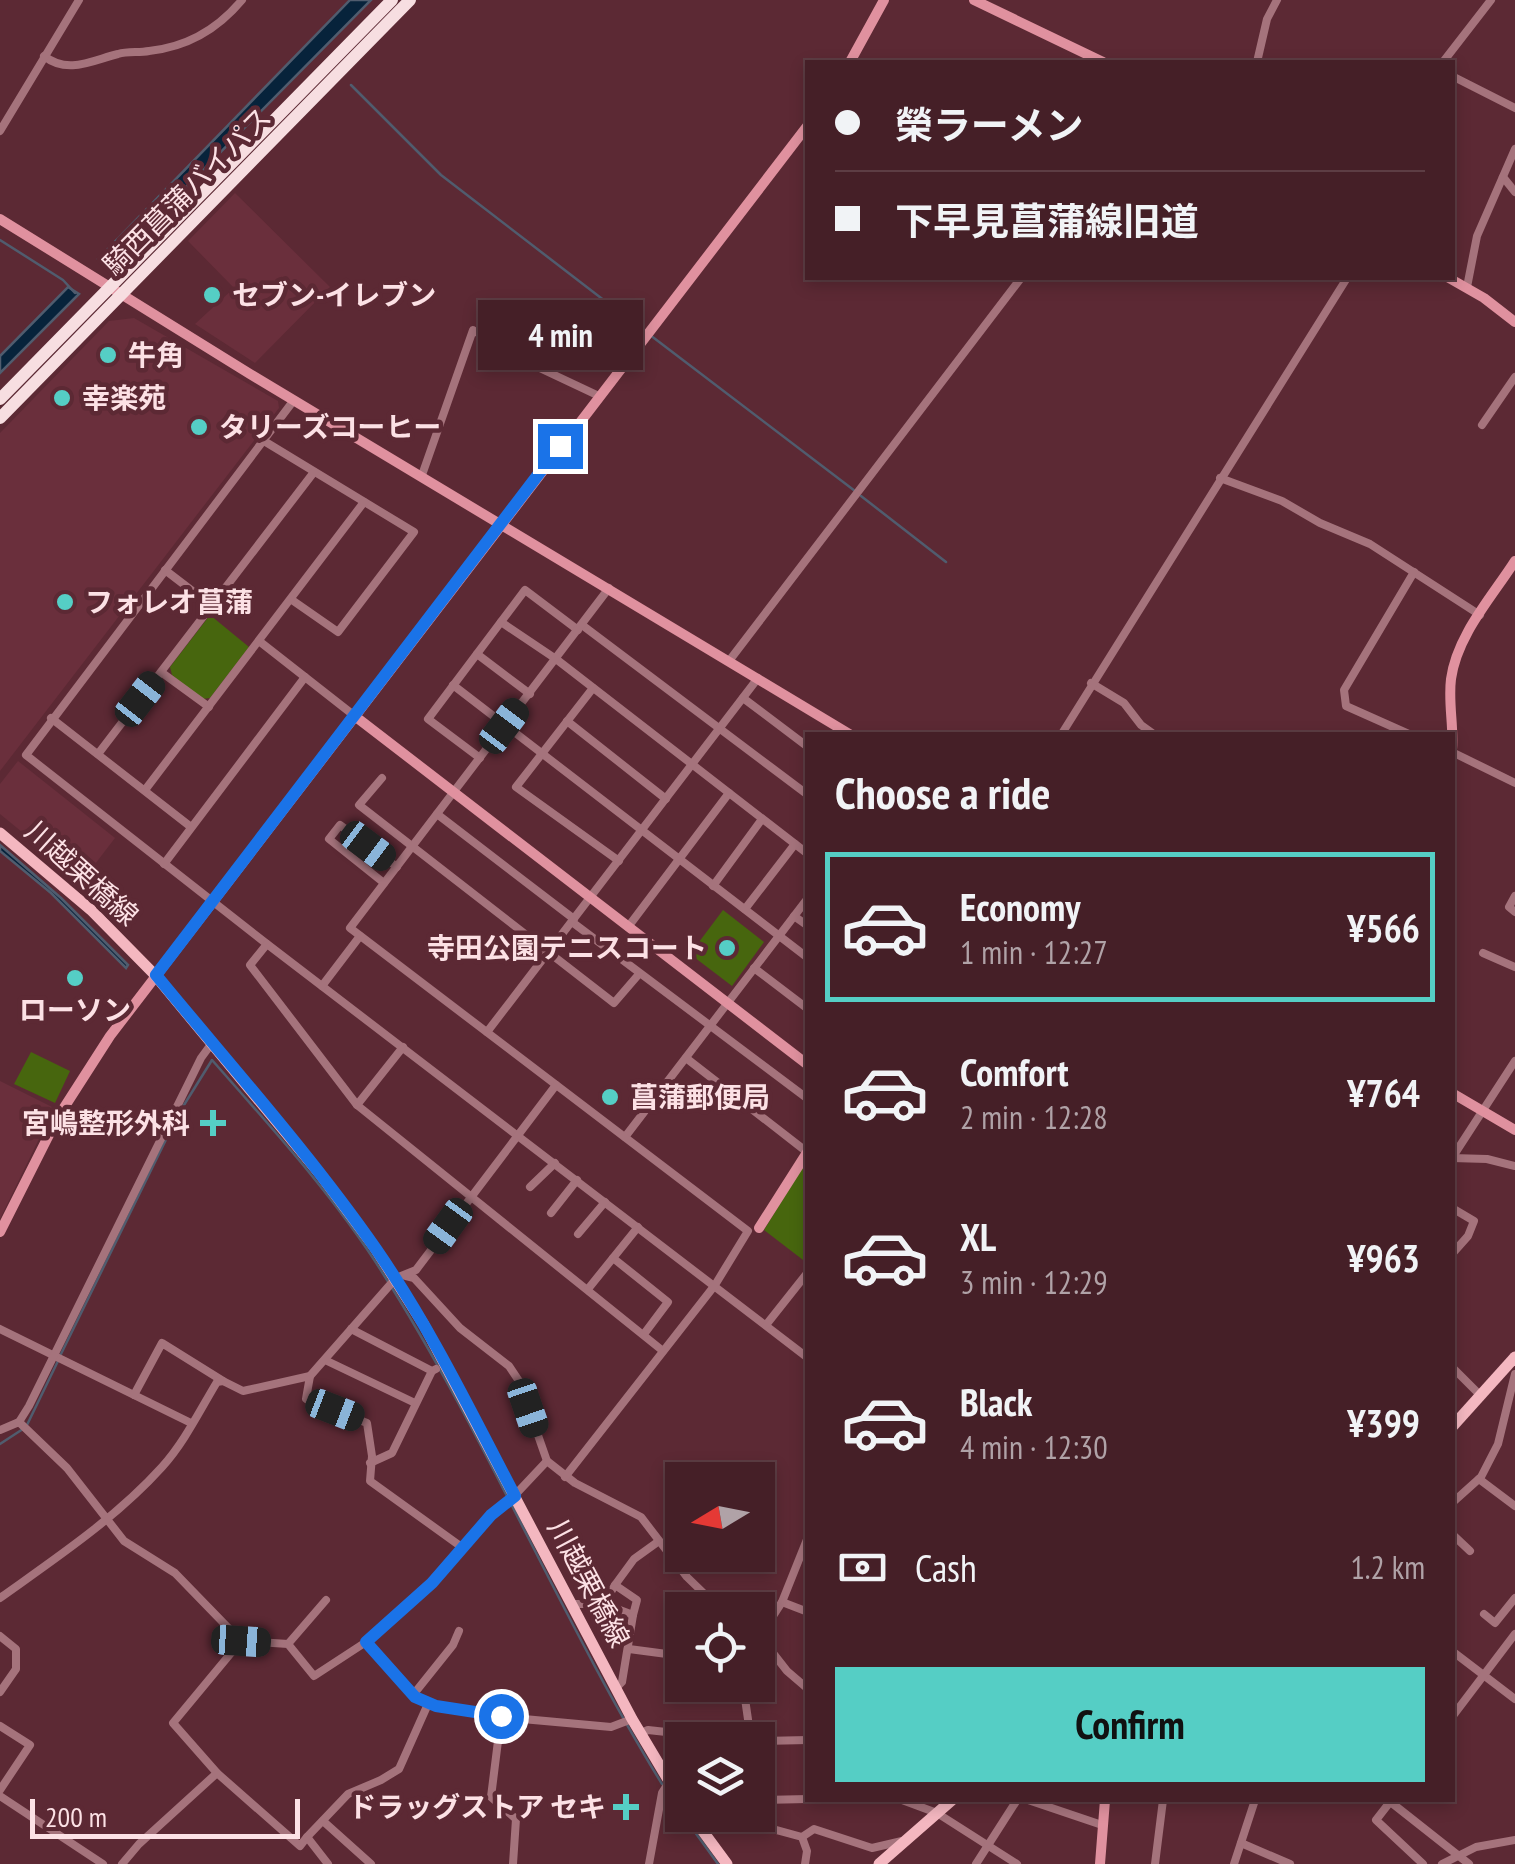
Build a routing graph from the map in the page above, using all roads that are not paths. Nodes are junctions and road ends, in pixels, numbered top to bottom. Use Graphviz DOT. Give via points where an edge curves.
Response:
graph roads {
  1 [pos="78,0"];
  2 [pos="242,0"];
  3 [pos="392,0"];
  4 [pos="410,0"];
  5 [pos="884,0"];
  6 [pos="974,0"];
  7 [pos="1276,0"];
  8 [pos="1492,0"];
  9 [pos="44,56"];
  10 [pos="851,60"];
  11 [pos="1099,60"];
  12 [pos="1257,60"];
  13 [pos="1445,60"];
  14 [pos="1455,78"];
  15 [pos="1515,108"];
  16 [pos="805,129"];
  17 [pos="0,130"];
  18 [pos="1515,149"];
  19 [pos="1503,177"];
  20 [pos="1515,192"];
  21 [pos="0,219"];
  22 [pos="1019,280"];
  23 [pos="1346,280"];
  24 [pos="1453,280"];
  25 [pos="1467,287"];
  26 [pos="115,290"];
  27 [pos="1515,322"];
  28 [pos="1515,377"];
  29 [pos="599,396"];
  30 [pos="0,398"];
  31 [pos="294,400"];
  32 [pos="0,418"];
  33 [pos="1482,425"];
  34 [pos="264,441"];
  35 [pos="314,472"];
  36 [pos="422,475"];
  37 [pos="1220,478"];
  38 [pos="364,502"];
  39 [pos="501,522"];
  40 [pos="1515,561"];
  41 [pos="165,570"];
  42 [pos="1414,572"];
  43 [pos="609,588"];
  44 [pos="292,600"];
  45 [pos="212,606"];
  46 [pos="1480,615"];
  47 [pos="501,622"];
  48 [pos="580,628"];
  49 [pos="259,641"];
  50 [pos="476,654"];
  51 [pos="556,660"];
  52 [pos="729,660"];
  53 [pos="161,672"];
  54 [pos="305,678"];
  55 [pos="758,678"];
  56 [pos="1092,684"];
  57 [pos="453,685"];
  58 [pos="593,688"];
  59 [pos="530,694"];
  60 [pos="742,698"];
  61 [pos="208,707"];
  62 [pos="356,717"];
  63 [pos="50,718"];
  64 [pos="567,722"];
  65 [pos="504,726"];
  66 [pos="721,727"];
  67 [pos="846,732"];
  68 [pos="1063,732"];
  69 [pos="1151,732"];
  70 [pos="1404,732"];
  71 [pos="1452,732"];
  72 [pos="805,745"];
  73 [pos="1455,753"];
  74 [pos="98,754"];
  75 [pos="540,755"];
  76 [pos="480,758"];
  77 [pos="692,765"];
  78 [pos="382,778"];
  79 [pos="1515,783"];
  80 [pos="145,790"];
  81 [pos="454,793"];
  82 [pos="805,793"];
  83 [pos="729,794"];
  84 [pos="666,799"];
  85 [pos="437,814"];
  86 [pos="762,819"];
  87 [pos="191,827"];
  88 [pos="642,831"];
  89 [pos="0,833"];
  90 [pos="794,844"];
  91 [pos="411,848"];
  92 [pos="805,852"];
  93 [pos="679,859"];
  94 [pos="619,861"];
  95 [pos="164,864"];
  96 [pos="397,867"];
  97 [pos="384,884"];
  98 [pos="714,886"];
  99 [pos="1515,896"];
  100 [pos="591,898"];
  101 [pos="212,902"];
  102 [pos="805,902"];
  103 [pos="745,910"];
  104 [pos="1515,912"];
  105 [pos="794,916"];
  106 [pos="573,921"];
  107 [pos="805,924"];
  108 [pos="628,927"];
  109 [pos="360,936"];
  110 [pos="779,936"];
  111 [pos="266,944"];
  112 [pos="1483,953"];
  113 [pos="548,954"];
  114 [pos="805,956"];
  115 [pos="754,968"];
  116 [pos="1515,968"];
  117 [pos="639,974"];
  118 [pos="156,975"];
  119 [pos="322,986"];
  120 [pos="728,1003"];
  121 [pos="805,1007"];
  122 [pos="710,1027"];
  123 [pos="487,1032"];
  124 [pos="212,1043"];
  125 [pos="403,1047"];
  126 [pos="686,1058"];
  127 [pos="1515,1061"];
  128 [pos="805,1062"];
  129 [pos="556,1085"];
  130 [pos="1455,1095"];
  131 [pos="805,1097"];
  132 [pos="358,1105"];
  133 [pos="1482,1110"];
  134 [pos="1515,1130"];
  135 [pos="518,1134"];
  136 [pos="625,1138"];
  137 [pos="805,1150"];
  138 [pos="805,1155"];
  139 [pos="1455,1155"];
  140 [pos="1455,1158"];
  141 [pos="555,1163"];
  142 [pos="1515,1166"];
  143 [pos="578,1180"];
  144 [pos="530,1187"];
  145 [pos="472,1194"];
  146 [pos="604,1202"];
  147 [pos="1455,1210"];
  148 [pos="551,1213"];
  149 [pos="638,1228"];
  150 [pos="760,1228"];
  151 [pos="0,1232"];
  152 [pos="578,1234"];
  153 [pos="1455,1251"];
  154 [pos="613,1258"];
  155 [pos="805,1276"];
  156 [pos="401,1277"];
  157 [pos="715,1286"];
  158 [pos="588,1289"];
  159 [pos="766,1325"];
  160 [pos="351,1328"];
  161 [pos="0,1329"];
  162 [pos="644,1334"];
  163 [pos="664,1351"];
  164 [pos="56,1356"];
  165 [pos="805,1356"];
  166 [pos="325,1360"];
  167 [pos="446,1365"];
  168 [pos="1513,1368"];
  169 [pos="432,1370"];
  170 [pos="1455,1370"];
  171 [pos="310,1376"];
  172 [pos="223,1380"];
  173 [pos="134,1394"];
  174 [pos="1480,1396"];
  175 [pos="415,1404"];
  176 [pos="18,1422"];
  177 [pos="191,1423"];
  178 [pos="1455,1424"];
  179 [pos="0,1430"];
  180 [pos="548,1461"];
  181 [pos="370,1463"];
  182 [pos="565,1476"];
  183 [pos="1479,1479"];
  184 [pos="515,1496"];
  185 [pos="1455,1501"];
  186 [pos="1515,1506"];
  187 [pos="106,1519"];
  188 [pos="1455,1537"];
  189 [pos="659,1540"];
  190 [pos="805,1544"];
  191 [pos="463,1548"];
  192 [pos="1470,1551"];
  193 [pos="614,1584"];
  194 [pos="703,1592"];
  195 [pos="0,1598"];
  196 [pos="1515,1598"];
  197 [pos="326,1600"];
  198 [pos="782,1602"];
  199 [pos="572,1604"];
  200 [pos="604,1604"];
  201 [pos="805,1611"];
  202 [pos="775,1612"];
  203 [pos="1484,1614"];
  204 [pos="634,1615"];
  205 [pos="459,1631"];
  206 [pos="1515,1634"];
  207 [pos="0,1636"];
  208 [pos="241,1641"];
  209 [pos="366,1642"];
  210 [pos="288,1644"];
  211 [pos="629,1649"];
  212 [pos="1455,1653"];
  213 [pos="665,1654"];
  214 [pos="775,1656"];
  215 [pos="1484,1675"];
  216 [pos="805,1686"];
  217 [pos="616,1688"];
  218 [pos="0,1692"];
  219 [pos="414,1695"];
  220 [pos="1515,1698"];
  221 [pos="428,1704"];
  222 [pos="1455,1713"];
  223 [pos="501,1716"];
  224 [pos="632,1719"];
  225 [pos="0,1726"];
  226 [pos="665,1732"];
  227 [pos="640,1733"];
  228 [pos="805,1740"];
  229 [pos="775,1741"];
  230 [pos="665,1766"];
  231 [pos="217,1773"];
  232 [pos="665,1790"];
  233 [pos="0,1793"];
  234 [pos="775,1796"];
  235 [pos="805,1799"];
  236 [pos="908,1802"];
  237 [pos="950,1802"];
  238 [pos="1017,1802"];
  239 [pos="1034,1802"];
  240 [pos="1105,1802"];
  241 [pos="1163,1802"];
  242 [pos="1254,1802"];
  243 [pos="1388,1802"];
  244 [pos="1390,1802"];
  245 [pos="938,1813"];
  246 [pos="323,1820"];
  247 [pos="1102,1825"];
  248 [pos="775,1830"];
  249 [pos="703,1832"];
  250 [pos="307,1837"];
  251 [pos="802,1837"];
  252 [pos="906,1840"];
  253 [pos="1515,1840"];
  254 [pos="1241,1843"];
  255 [pos="990,1845"];
  256 [pos="1458,1855"];
  257 [pos="103,1864"];
  258 [pos="122,1864"];
  259 [pos="328,1864"];
  260 [pos="371,1864"];
  261 [pos="513,1864"];
  262 [pos="649,1864"];
  263 [pos="727,1864"];
  264 [pos="805,1864"];
  265 [pos="879,1864"];
  266 [pos="976,1864"];
  267 [pos="1017,1864"];
  268 [pos="1100,1864"];
  269 [pos="1155,1864"];
  270 [pos="1234,1864"];
  271 [pos="1290,1864"];
  272 [pos="1424,1864"];
  273 [pos="1442,1864"];
  274 [pos="1469,1864"];
  1 -- 9 [label="street"];
  2 -- 9 [label="street" via="218,25 176,47 118,54 91,65"];
  3 -- 26 [label="highway, 騎西菖蒲バイパス"];
  4 -- 26 [label="highway, 騎西菖蒲バイパス"];
  5 -- 10 [label="street"];
  6 -- 11 [label="street"];
  7 -- 12 [label="street"];
  8 -- 13 [label="street"];
  9 -- 17 [label="street"];
  14 -- 15 [label="street"];
  16 -- 29 [label="street"];
  18 -- 19 [label="street"];
  19 -- 20 [label="street"];
  19 -- 25 [label="street" via="1478,236"];
  21 -- 26 [label="street"];
  22 -- 52 [label="street"];
  23 -- 37 [label="street"];
  24 -- 25 [label="street"];
  25 -- 27 [label="street"];
  26 -- 30 [label="highway, 騎西菖蒲バイパス"];
  26 -- 31 [label="street"];
  26 -- 32 [label="highway, 騎西菖蒲バイパス"];
  28 -- 33 [label="street"];
  29 -- 36 [label="street" via="474,330"];
  29 -- 39 [label="street"];
  31 -- 34 [label="street"];
  31 -- 36 [label="street"];
  34 -- 35 [label="street"];
  34 -- 41 [label="street"];
  35 -- 38 [label="street"];
  35 -- 45 [label="street"];
  36 -- 39 [label="street"];
  37 -- 42 [label="street" via="1282,501"];
  37 -- 56 [label="street"];
  38 -- 44 [label="street"];
  38 -- 44 [label="street" via="414,532 338,632"];
  39 -- 43 [label="street"];
  39 -- 62 [label="street"];
  40 -- 46 [label="street"];
  41 -- 45 [label="street"];
  41 -- 63 [label="street"];
  42 -- 46 [label="street"];
  42 -- 70 [label="street" via="1344,690 1346,706"];
  43 -- 48 [label="street"];
  43 -- 52 [label="street"];
  44 -- 49 [label="street"];
  45 -- 53 [label="street"];
  46 -- 71 [label="street" via="1452,678"];
  47 -- 48 [label="street" via="525,590"];
  47 -- 50 [label="street"];
  47 -- 51 [label="street"];
  48 -- 51 [label="street"];
  48 -- 66 [label="street"];
  49 -- 54 [label="street"];
  49 -- 61 [label="street"];
  50 -- 57 [label="street"];
  50 -- 59 [label="street"];
  51 -- 58 [label="street"];
  51 -- 59 [label="street"];
  52 -- 55 [label="street"];
  53 -- 61 [label="street"];
  53 -- 74 [label="street"];
  54 -- 62 [label="street"];
  54 -- 87 [label="street"];
  55 -- 60 [label="street"];
  55 -- 67 [label="street"];
  56 -- 68 [label="street"];
  56 -- 69 [label="street" via="1124,703"];
  57 -- 65 [label="street"];
  57 -- 76 [label="street" via="428,719"];
  58 -- 64 [label="street"];
  58 -- 77 [label="street"];
  59 -- 65 [label="street"];
  60 -- 66 [label="street"];
  60 -- 72 [label="street"];
  61 -- 80 [label="street"];
  62 -- 81 [label="street"];
  62 -- 101 [label="street"];
  63 -- 74 [label="street"];
  63 -- 95 [label="street" via="26,751 28,759"];
  64 -- 75 [label="street"];
  64 -- 84 [label="street"];
  65 -- 75 [label="street"];
  65 -- 76 [label="street"];
  66 -- 77 [label="street"];
  66 -- 82 [label="street"];
  73 -- 79 [label="street"];
  74 -- 80 [label="street"];
  75 -- 88 [label="street"];
  75 -- 94 [label="street" via="516,786"];
  76 -- 81 [label="street"];
  77 -- 83 [label="street"];
  77 -- 84 [label="street"];
  78 -- 91 [label="street" via="359,806"];
  80 -- 87 [label="street"];
  81 -- 85 [label="street"];
  81 -- 100 [label="street"];
  83 -- 86 [label="street"];
  83 -- 93 [label="street"];
  84 -- 88 [label="street"];
  85 -- 91 [label="street"];
  85 -- 106 [label="street"];
  86 -- 90 [label="street"];
  86 -- 98 [label="street"];
  87 -- 95 [label="street"];
  88 -- 93 [label="street"];
  88 -- 94 [label="street"];
  89 -- 118 [label="main road, 川越栗橋線"];
  90 -- 92 [label="street"];
  90 -- 103 [label="street"];
  91 -- 96 [label="street"];
  91 -- 113 [label="street"];
  93 -- 98 [label="street"];
  93 -- 108 [label="street"];
  94 -- 100 [label="street"];
  95 -- 101 [label="street"];
  96 -- 97 [label="street"];
  96 -- 97 [label="street" via="340,825 328,838"];
  97 -- 109 [label="street" via="350,928"];
  98 -- 103 [label="street"];
  99 -- 104 [label="street" via="1509,907"];
  100 -- 106 [label="street"];
  100 -- 108 [label="street"];
  101 -- 111 [label="street"];
  101 -- 118 [label="street"];
  102 -- 105 [label="street"];
  103 -- 110 [label="street"];
  105 -- 107 [label="street"];
  105 -- 110 [label="street"];
  106 -- 113 [label="street"];
  106 -- 117 [label="street"];
  108 -- 120 [label="street"];
  109 -- 119 [label="street"];
  109 -- 123 [label="street"];
  110 -- 114 [label="street"];
  110 -- 115 [label="street"];
  111 -- 119 [label="street"];
  111 -- 132 [label="street" via="250,966"];
  112 -- 116 [label="street"];
  113 -- 117 [label="street" via="614,1003"];
  113 -- 123 [label="street"];
  115 -- 120 [label="street"];
  115 -- 121 [label="street"];
  117 -- 122 [label="street"];
  118 -- 124 [label="main road, 川越栗橋線"];
  118 -- 151 [label="street" via="70,1096"];
  119 -- 125 [label="street"];
  120 -- 122 [label="street"];
  120 -- 128 [label="street"];
  122 -- 126 [label="street"];
  122 -- 131 [label="street"];
  123 -- 129 [label="street"];
  124 -- 156 [label="main road, 川越栗橋線"];
  124 -- 164 [label="street"];
  125 -- 132 [label="street"];
  125 -- 135 [label="street"];
  126 -- 136 [label="street"];
  126 -- 137 [label="street"];
  127 -- 133 [label="street"];
  129 -- 135 [label="street"];
  129 -- 136 [label="street"];
  130 -- 133 [label="street"];
  132 -- 145 [label="street"];
  133 -- 134 [label="street"];
  133 -- 139 [label="street"];
  135 -- 141 [label="street"];
  135 -- 145 [label="street"];
  136 -- 157 [label="street" via="748,1231"];
  138 -- 150 [label="street"];
  140 -- 142 [label="street"];
  141 -- 143 [label="street"];
  141 -- 144 [label="street"];
  143 -- 146 [label="street"];
  143 -- 148 [label="street"];
  145 -- 156 [label="street" via="416,1270"];
  145 -- 158 [label="street"];
  146 -- 149 [label="street"];
  146 -- 152 [label="street"];
  147 -- 153 [label="street" via="1474,1221"];
  149 -- 154 [label="street"];
  149 -- 157 [label="street"];
  154 -- 158 [label="street"];
  154 -- 162 [label="street" via="668,1302"];
  155 -- 159 [label="street"];
  156 -- 160 [label="street"];
  156 -- 167 [label="main road, 川越栗橋線"];
  156 -- 180 [label="street" via="414,1278 460,1328 510,1366"];
  157 -- 159 [label="street"];
  157 -- 163 [label="street"];
  158 -- 162 [label="street"];
  159 -- 165 [label="street"];
  160 -- 166 [label="street"];
  160 -- 169 [label="street"];
  161 -- 164 [label="street"];
  162 -- 163 [label="street"];
  163 -- 182 [label="street"];
  164 -- 173 [label="street"];
  164 -- 176 [label="street"];
  166 -- 171 [label="street"];
  166 -- 175 [label="street"];
  167 -- 169 [label="street"];
  167 -- 184 [label="main road, 川越栗橋線"];
  168 -- 174 [label="main road"];
  168 -- 183 [label="street" via="1498,1444"];
  169 -- 175 [label="street"];
  170 -- 174 [label="street"];
  171 -- 172 [label="street" via="243,1392"];
  171 -- 181 [label="street" via="306,1399 366,1424"];
  172 -- 173 [label="street" via="162,1343"];
  172 -- 177 [label="street"];
  173 -- 177 [label="street"];
  174 -- 178 [label="main road"];
  175 -- 181 [label="street" via="392,1452"];
  176 -- 179 [label="street"];
  176 -- 187 [label="street" via="67,1468"];
  177 -- 187 [label="street" via="166,1463"];
  180 -- 182 [label="street"];
  180 -- 184 [label="street"];
  181 -- 191 [label="street" via="370,1481"];
  182 -- 189 [label="street" via="641,1517"];
  183 -- 185 [label="street"];
  183 -- 186 [label="street"];
  184 -- 191 [label="street"];
  184 -- 199 [label="main road, 川越栗橋線"];
  187 -- 195 [label="street"];
  187 -- 208 [label="street" via="136,1552 175,1574"];
  188 -- 192 [label="street"];
  189 -- 193 [label="street"];
  189 -- 194 [label="street"];
  190 -- 198 [label="street"];
  191 -- 209 [label="street"];
  193 -- 200 [label="street"];
  193 -- 204 [label="street" via="637,1600"];
  196 -- 203 [label="street" via="1495,1622"];
  197 -- 210 [label="street"];
  198 -- 201 [label="street"];
  198 -- 202 [label="street"];
  199 -- 200 [label="street"];
  199 -- 217 [label="main road, 川越栗橋線"];
  200 -- 204 [label="street"];
  204 -- 211 [label="street"];
  205 -- 219 [label="street"];
  206 -- 215 [label="street"];
  207 -- 218 [label="street" via="16,1649 16,1669"];
  208 -- 210 [label="street"];
  208 -- 231 [label="street" via="173,1723"];
  209 -- 210 [label="street" via="314,1676"];
  209 -- 219 [label="street"];
  211 -- 213 [label="street"];
  211 -- 217 [label="street"];
  212 -- 215 [label="street"];
  214 -- 216 [label="street"];
  215 -- 220 [label="street"];
  215 -- 222 [label="street"];
  217 -- 224 [label="main road, 川越栗橋線"];
  219 -- 221 [label="street"];
  221 -- 223 [label="street"];
  221 -- 246 [label="street" via="398,1769 348,1794"];
  223 -- 224 [label="street" via="611,1727"];
  223 -- 261 [label="street" via="491,1797 516,1819"];
  224 -- 227 [label="main road, 川越栗橋線"];
  225 -- 233 [label="street" via="30,1745"];
  226 -- 227 [label="street"];
  227 -- 230 [label="main road, 川越栗橋線"];
  228 -- 229 [label="street"];
  231 -- 250 [label="street" via="300,1846"];
  231 -- 258 [label="street"];
  232 -- 262 [label="street"];
  233 -- 257 [label="street"];
  234 -- 235 [label="street"];
  236 -- 245 [label="street"];
  237 -- 245 [label="main road"];
  238 -- 255 [label="street"];
  239 -- 247 [label="street"];
  240 -- 247 [label="street"];
  241 -- 269 [label="street"];
  242 -- 254 [label="street"];
  243 -- 272 [label="street" via="1376,1820"];
  244 -- 256 [label="street"];
  245 -- 252 [label="main road"];
  245 -- 255 [label="street"];
  246 -- 250 [label="street"];
  246 -- 260 [label="street"];
  247 -- 268 [label="street"];
  248 -- 251 [label="street"];
  249 -- 263 [label="main road"];
  250 -- 259 [label="street"];
  251 -- 252 [label="street" via="814,1830 872,1848"];
  251 -- 264 [label="street"];
  252 -- 265 [label="main road"];
  253 -- 256 [label="street"];
  254 -- 270 [label="street"];
  254 -- 271 [label="street"];
  255 -- 266 [label="street"];
  255 -- 267 [label="street"];
  256 -- 273 [label="street"];
  256 -- 274 [label="street"];
}
